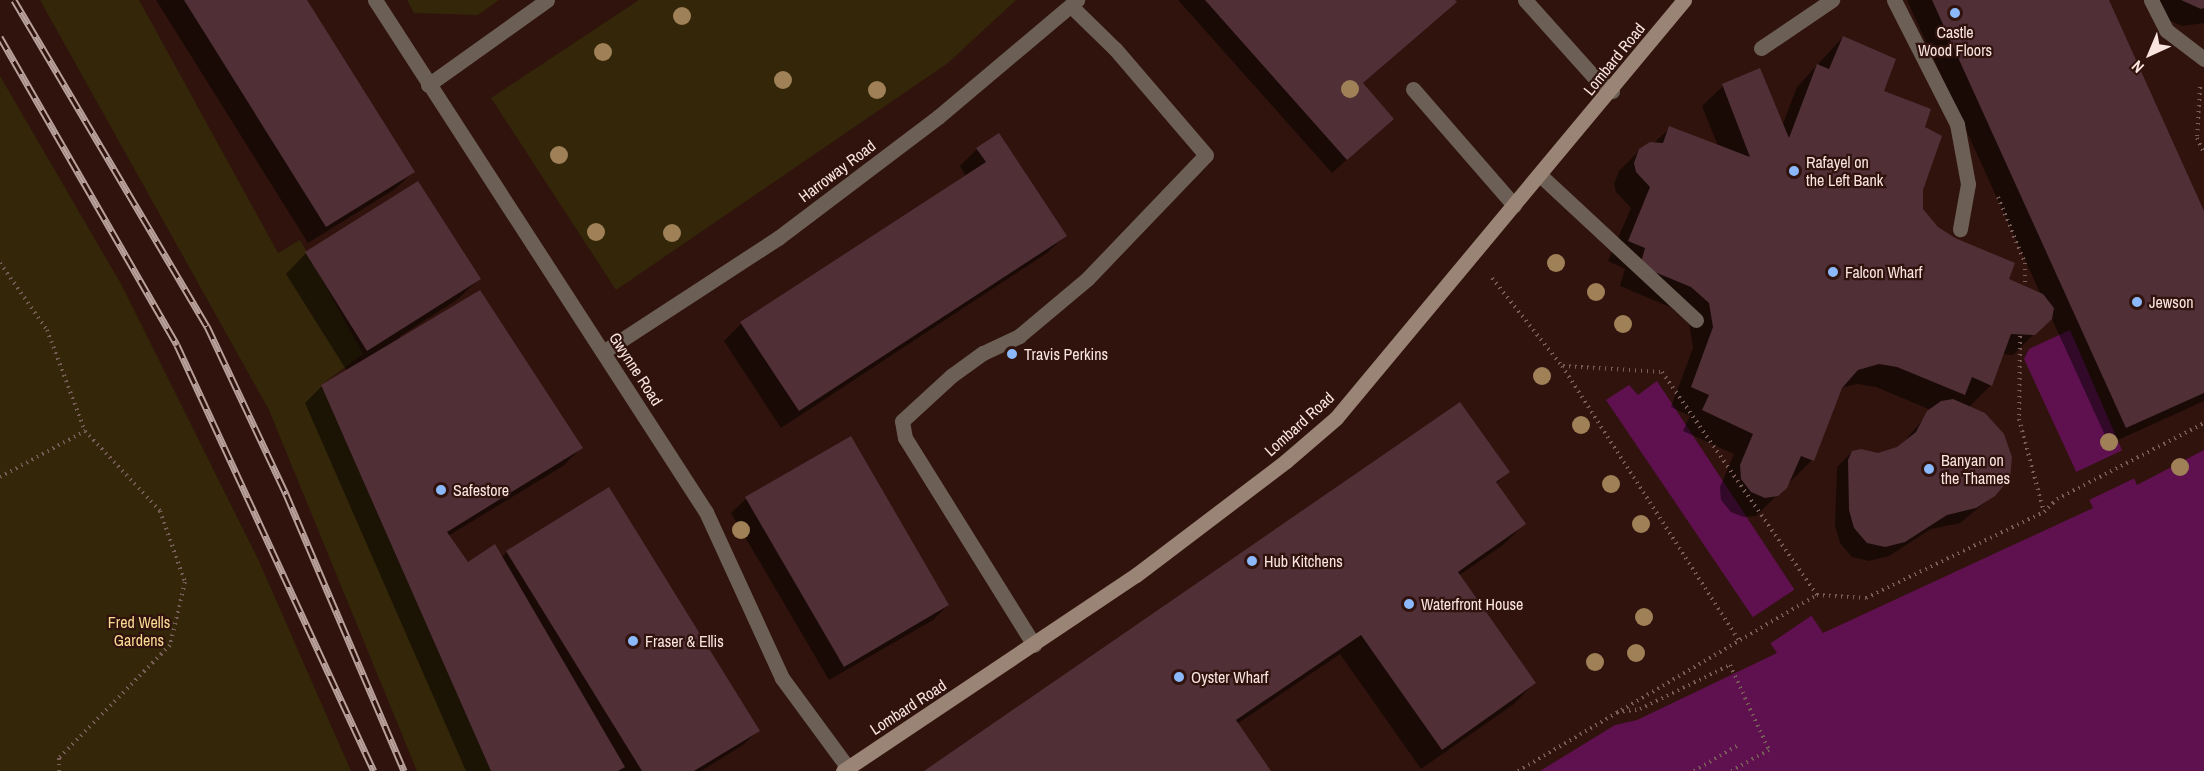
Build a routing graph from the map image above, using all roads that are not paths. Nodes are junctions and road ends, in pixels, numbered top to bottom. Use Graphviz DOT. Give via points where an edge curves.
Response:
graph roads {
  1 [pos="375,0"];
  2 [pos="547,0"];
  3 [pos="1525,0"];
  4 [pos="1684,0"];
  5 [pos="1832,0"];
  6 [pos="1894,0"];
  7 [pos="2151,0"];
  8 [pos="1074,3"];
  9 [pos="1761,48"];
  10 [pos="2203,59"];
  11 [pos="428,85"];
  12 [pos="1413,89"];
  13 [pos="1612,91"];
  14 [pos="1540,175"];
  15 [pos="1514,205"];
  16 [pos="1960,229"];
  17 [pos="1696,320"];
  18 [pos="603,352"];
  19 [pos="1035,645"];
  20 [pos="845,769"];
  1 -- 11 [label="street, Gwynne Road"];
  2 -- 11 [label="street"];
  3 -- 13 [label="street" via="1594,77"];
  4 -- 13 [label="main road, Lombard Road"];
  5 -- 9 [label="street"];
  6 -- 16 [label="street" via="1957,124 1968,184"];
  7 -- 10 [label="street" via="2166,30"];
  8 -- 18 [label="street, Harroway Road" via="939,117 778,238"];
  8 -- 19 [label="street" via="1206,155 1088,278 1019,336 983,353 951,376 902,421 905,438"];
  11 -- 18 [label="street, Gwynne Road"];
  12 -- 15 [label="street"];
  13 -- 14 [label="main road, Lombard Road"];
  14 -- 15 [label="main road, Lombard Road"];
  14 -- 17 [label="street"];
  15 -- 19 [label="main road, Lombard Road" via="1336,418 1230,504"];
  18 -- 20 [label="street, Gwynne Road" via="706,512 782,678"];
  19 -- 20 [label="main road, Lombard Road"];
}
